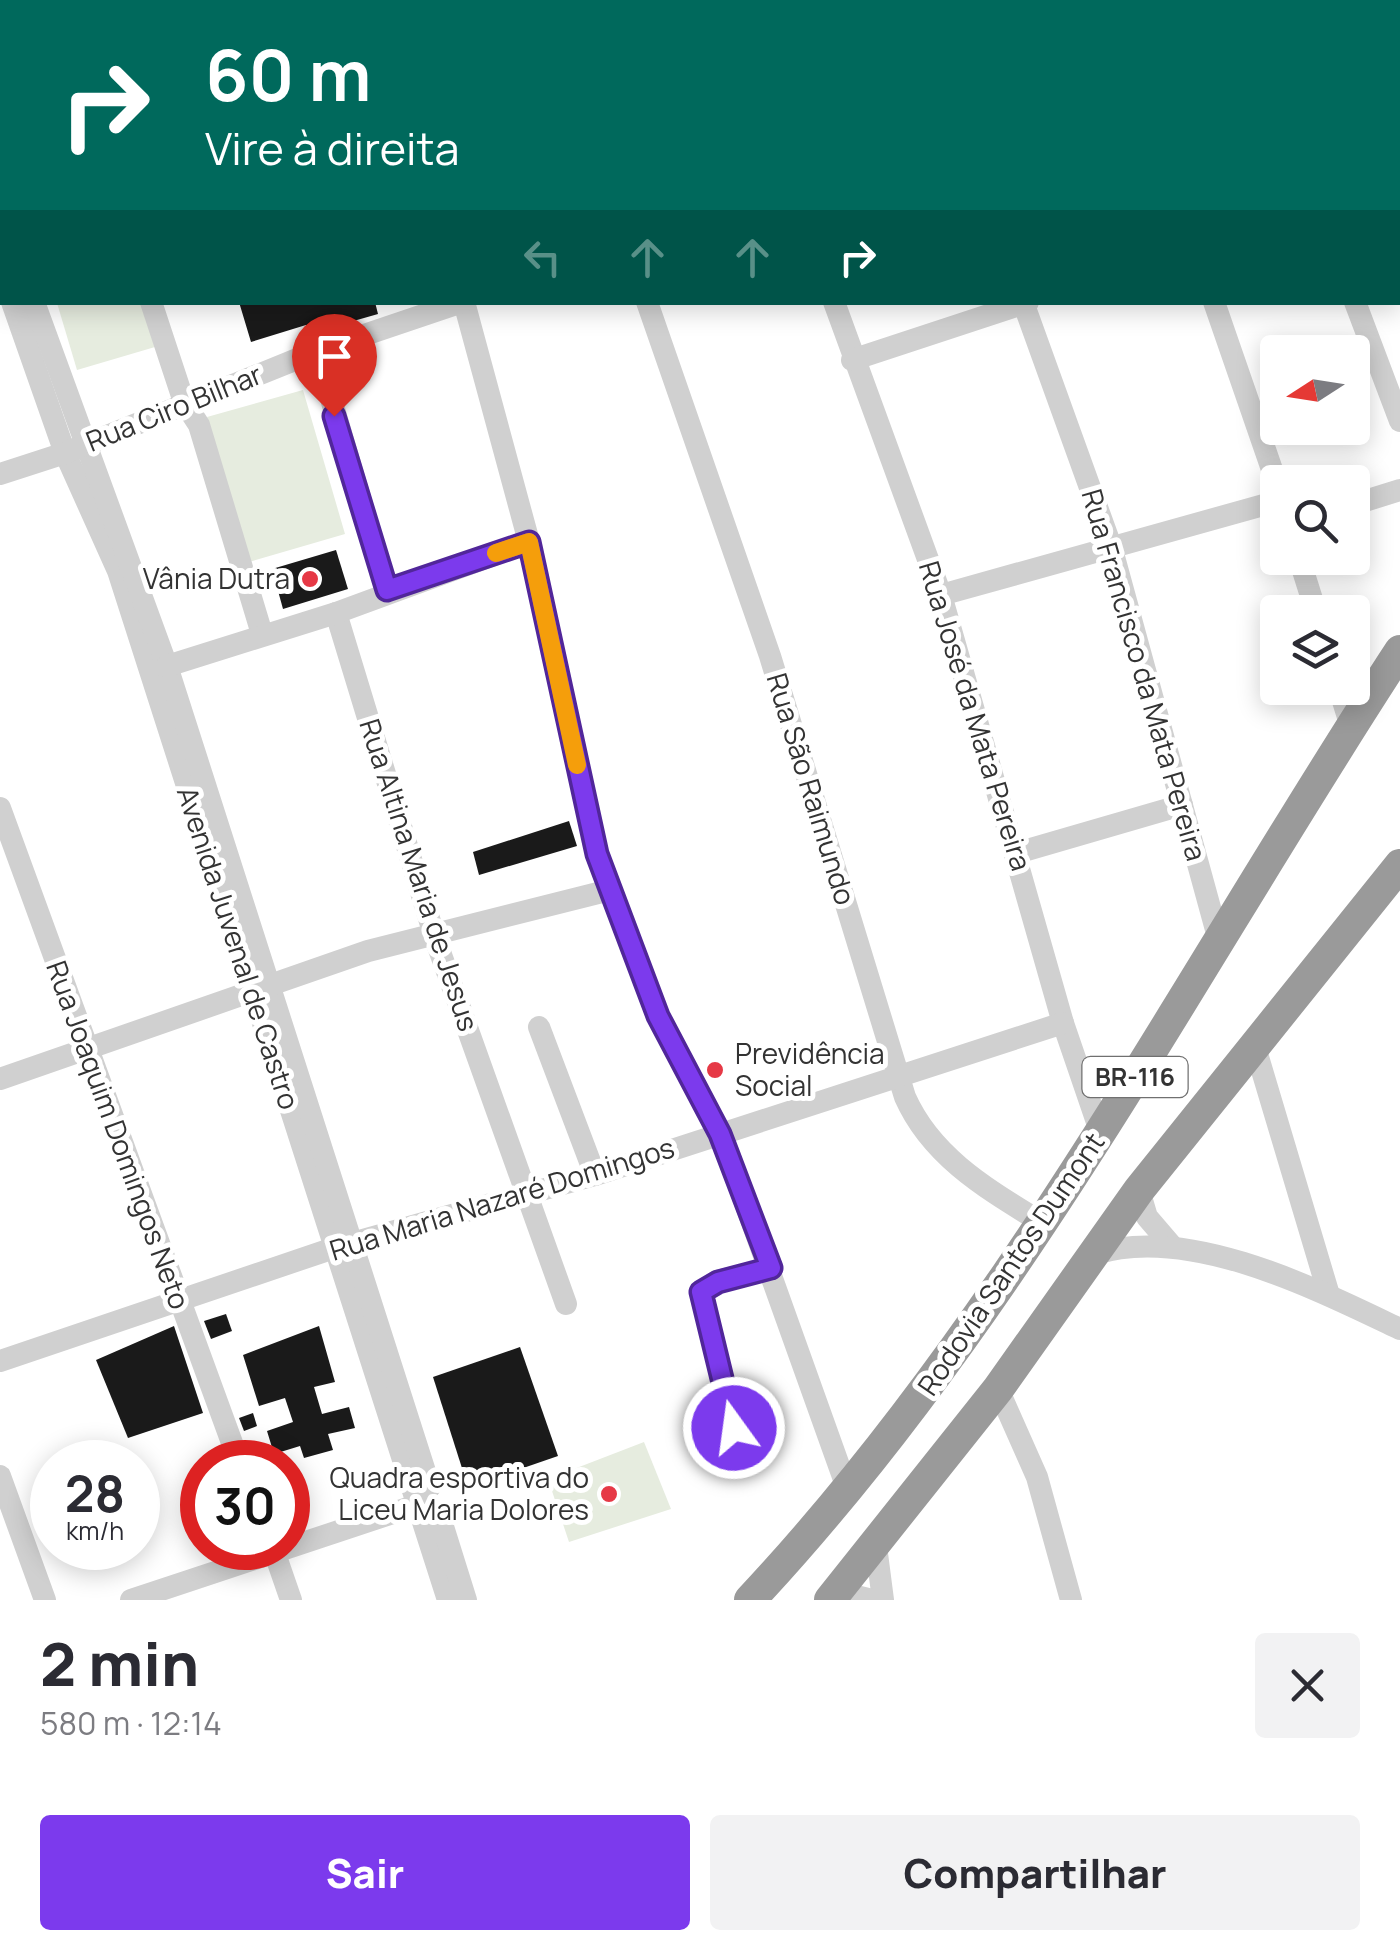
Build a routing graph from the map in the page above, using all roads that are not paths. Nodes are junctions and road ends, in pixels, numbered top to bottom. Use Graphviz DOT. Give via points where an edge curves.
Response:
graph roads {
  1 [pos="13,305"];
  2 [pos="35,305"];
  3 [pos="151,305"];
  4 [pos="444,305"];
  5 [pos="464,305"];
  6 [pos="648,305"];
  7 [pos="835,305"];
  8 [pos="1019,305"];
  9 [pos="1026,305"];
  10 [pos="1215,305"];
  11 [pos="1356,305"];
  12 [pos="401,312"];
  13 [pos="316,351"];
  14 [pos="852,360"];
  15 [pos="184,402"];
  16 [pos="1400,421"];
  17 [pos="76,449"];
  18 [pos="1270,465"];
  19 [pos="0,474"];
  20 [pos="1400,490"];
  21 [pos="1370,499"];
  22 [pos="1260,506"];
  23 [pos="529,542"];
  24 [pos="1112,546"];
  25 [pos="387,590"];
  26 [pos="942,595"];
  27 [pos="336,613"];
  28 [pos="262,634"];
  29 [pos="1400,651"];
  30 [pos="167,666"];
  31 [pos="1344,705"];
  32 [pos="1350,726"];
  33 [pos="1182,804"];
  34 [pos="0,808"];
  35 [pos="1017,854"];
  36 [pos="9,862"];
  37 [pos="1400,865"];
  38 [pos="610,890"];
  39 [pos="1218,937"];
  40 [pos="435,938"];
  41 [pos="261,985"];
  42 [pos="1063,1023"];
  43 [pos="540,1027"];
  44 [pos="88,1048"];
  45 [pos="1255,1048"];
  46 [pos="899,1076"];
  47 [pos="0,1078"];
  48 [pos="720,1134"];
  49 [pos="1102,1134"];
  50 [pos="595,1175"];
  51 [pos="1138,1190"];
  52 [pos="528,1194"];
  53 [pos="1044,1224"];
  54 [pos="344,1245"];
  55 [pos="1171,1245"];
  56 [pos="1095,1254"];
  57 [pos="771,1268"];
  58 [pos="1329,1295"];
  59 [pos="178,1302"];
  60 [pos="566,1304"];
  61 [pos="1400,1330"];
  62 [pos="0,1361"];
  63 [pos="998,1389"];
  64 [pos="231,1440"];
  65 [pos="742,1458"];
  66 [pos="847,1488"];
  67 [pos="2,1489"];
  68 [pos="420,1504"];
  69 [pos="310,1539"];
  70 [pos="876,1546"];
  71 [pos="217,1570"];
  72 [pos="281,1570"];
  73 [pos="45,1600"];
  74 [pos="131,1600"];
  75 [pos="292,1600"];
  76 [pos="448,1600"];
  77 [pos="466,1600"];
  78 [pos="750,1600"];
  79 [pos="831,1600"];
  80 [pos="872,1600"];
  81 [pos="884,1600"];
  82 [pos="1072,1600"];
  1 -- 17 [label="street, Avenida Juvenal de Castro"];
  2 -- 17 [label="street, Avenida Juvenal de Castro"];
  3 -- 15 [label="street"];
  4 -- 12 [label="street, Rua Ciro Bilhar"];
  5 -- 23 [label="street"];
  6 -- 46 [label="street, Rua São Raimundo" via="770,656"];
  7 -- 14 [label="street, Rua José da Mata Pereira"];
  8 -- 14 [label="street"];
  9 -- 24 [label="street, Rua Francisco da Mata Pereira"];
  10 -- 18 [label="street"];
  11 -- 16 [label="street"];
  12 -- 13 [label="street, Rua Ciro Bilhar"];
  13 -- 15 [label="street, Rua Ciro Bilhar"];
  13 -- 25 [label="street"];
  14 -- 26 [label="street, Rua José da Mata Pereira"];
  15 -- 17 [label="street, Rua Ciro Bilhar"];
  15 -- 28 [label="street" via="199,425"];
  17 -- 19 [label="street, Rua Ciro Bilhar"];
  17 -- 30 [label="street, Avenida Juvenal de Castro"];
  17 -- 41 [label="street, Avenida Juvenal de Castro"];
  20 -- 21 [label="street"];
  22 -- 24 [label="street"];
  23 -- 25 [label="street"];
  23 -- 38 [label="street" via="592,836"];
  24 -- 26 [label="street"];
  24 -- 33 [label="street, Rua Francisco da Mata Pereira"];
  25 -- 27 [label="street"];
  26 -- 35 [label="street, Rua José da Mata Pereira"];
  27 -- 28 [label="street"];
  27 -- 40 [label="street, Rua Altina Maria de Jesus"];
  28 -- 30 [label="street"];
  29 -- 32 [label="highway, Rodovia Santos Dumont / BR-116"];
  30 -- 41 [label="street, Avenida Juvenal de Castro"];
  31 -- 32 [label="street"];
  32 -- 39 [label="highway, Rodovia Santos Dumont / BR-116"];
  33 -- 35 [label="street"];
  33 -- 39 [label="street, Rua Francisco da Mata Pereira"];
  34 -- 36 [label="street, Rua Joaquim Domingos Neto"];
  35 -- 42 [label="street, Rua José da Mata Pereira"];
  36 -- 44 [label="street, Rua Joaquim Domingos Neto"];
  37 -- 45 [label="highway, BR-116"];
  38 -- 40 [label="street"];
  38 -- 48 [label="street" via="658,1016"];
  39 -- 49 [label="highway, Rodovia Santos Dumont / BR-116"];
  40 -- 41 [label="street"];
  40 -- 52 [label="street, Rua Altina Maria de Jesus"];
  41 -- 44 [label="street"];
  41 -- 54 [label="street, Avenida Juvenal de Castro"];
  42 -- 46 [label="street, Rua Maria Nazaré Domingos"];
  42 -- 49 [label="street, Rua José da Mata Pereira"];
  43 -- 50 [label="street"];
  44 -- 47 [label="street"];
  44 -- 59 [label="street, Rua Joaquim Domingos Neto"];
  45 -- 51 [label="highway, BR-116"];
  45 -- 58 [label="street"];
  46 -- 48 [label="street, Rua Maria Nazaré Domingos"];
  46 -- 53 [label="street, Rua São Raimundo" via="926,1137 967,1174"];
  48 -- 50 [label="street, Rua Maria Nazaré Domingos"];
  48 -- 57 [label="street"];
  49 -- 53 [label="highway, Rodovia Santos Dumont / BR-116"];
  50 -- 52 [label="street, Rua Maria Nazaré Domingos"];
  51 -- 55 [label="street" via="1150,1222"];
  51 -- 56 [label="highway, BR-116"];
  52 -- 54 [label="street, Rua Maria Nazaré Domingos"];
  52 -- 60 [label="street, Rua Altina Maria de Jesus"];
  53 -- 66 [label="highway, Rodovia Santos Dumont / BR-116" via="934,1380"];
  54 -- 59 [label="street, Rua Maria Nazaré Domingos"];
  54 -- 68 [label="street, Avenida Juvenal de Castro"];
  54 -- 77 [label="street, Avenida Juvenal de Castro"];
  55 -- 56 [label="street"];
  55 -- 58 [label="street"];
  56 -- 63 [label="highway, BR-116"];
  57 -- 65 [label="street" via="701,1292"];
  57 -- 66 [label="street"];
  58 -- 61 [label="street"];
  59 -- 62 [label="street, Rua Maria Nazaré Domingos"];
  59 -- 64 [label="street, Rua Joaquim Domingos Neto"];
  63 -- 70 [label="highway, BR-116"];
  63 -- 82 [label="street" via="1037,1477"];
  66 -- 78 [label="highway, Rodovia Santos Dumont / BR-116"];
  67 -- 73 [label="street"];
  68 -- 69 [label="street"];
  68 -- 76 [label="street, Avenida Juvenal de Castro"];
  70 -- 79 [label="highway, BR-116"];
  70 -- 81 [label="street"];
  71 -- 74 [label="street"];
  72 -- 75 [label="street"];
  79 -- 80 [label="street"];
}
